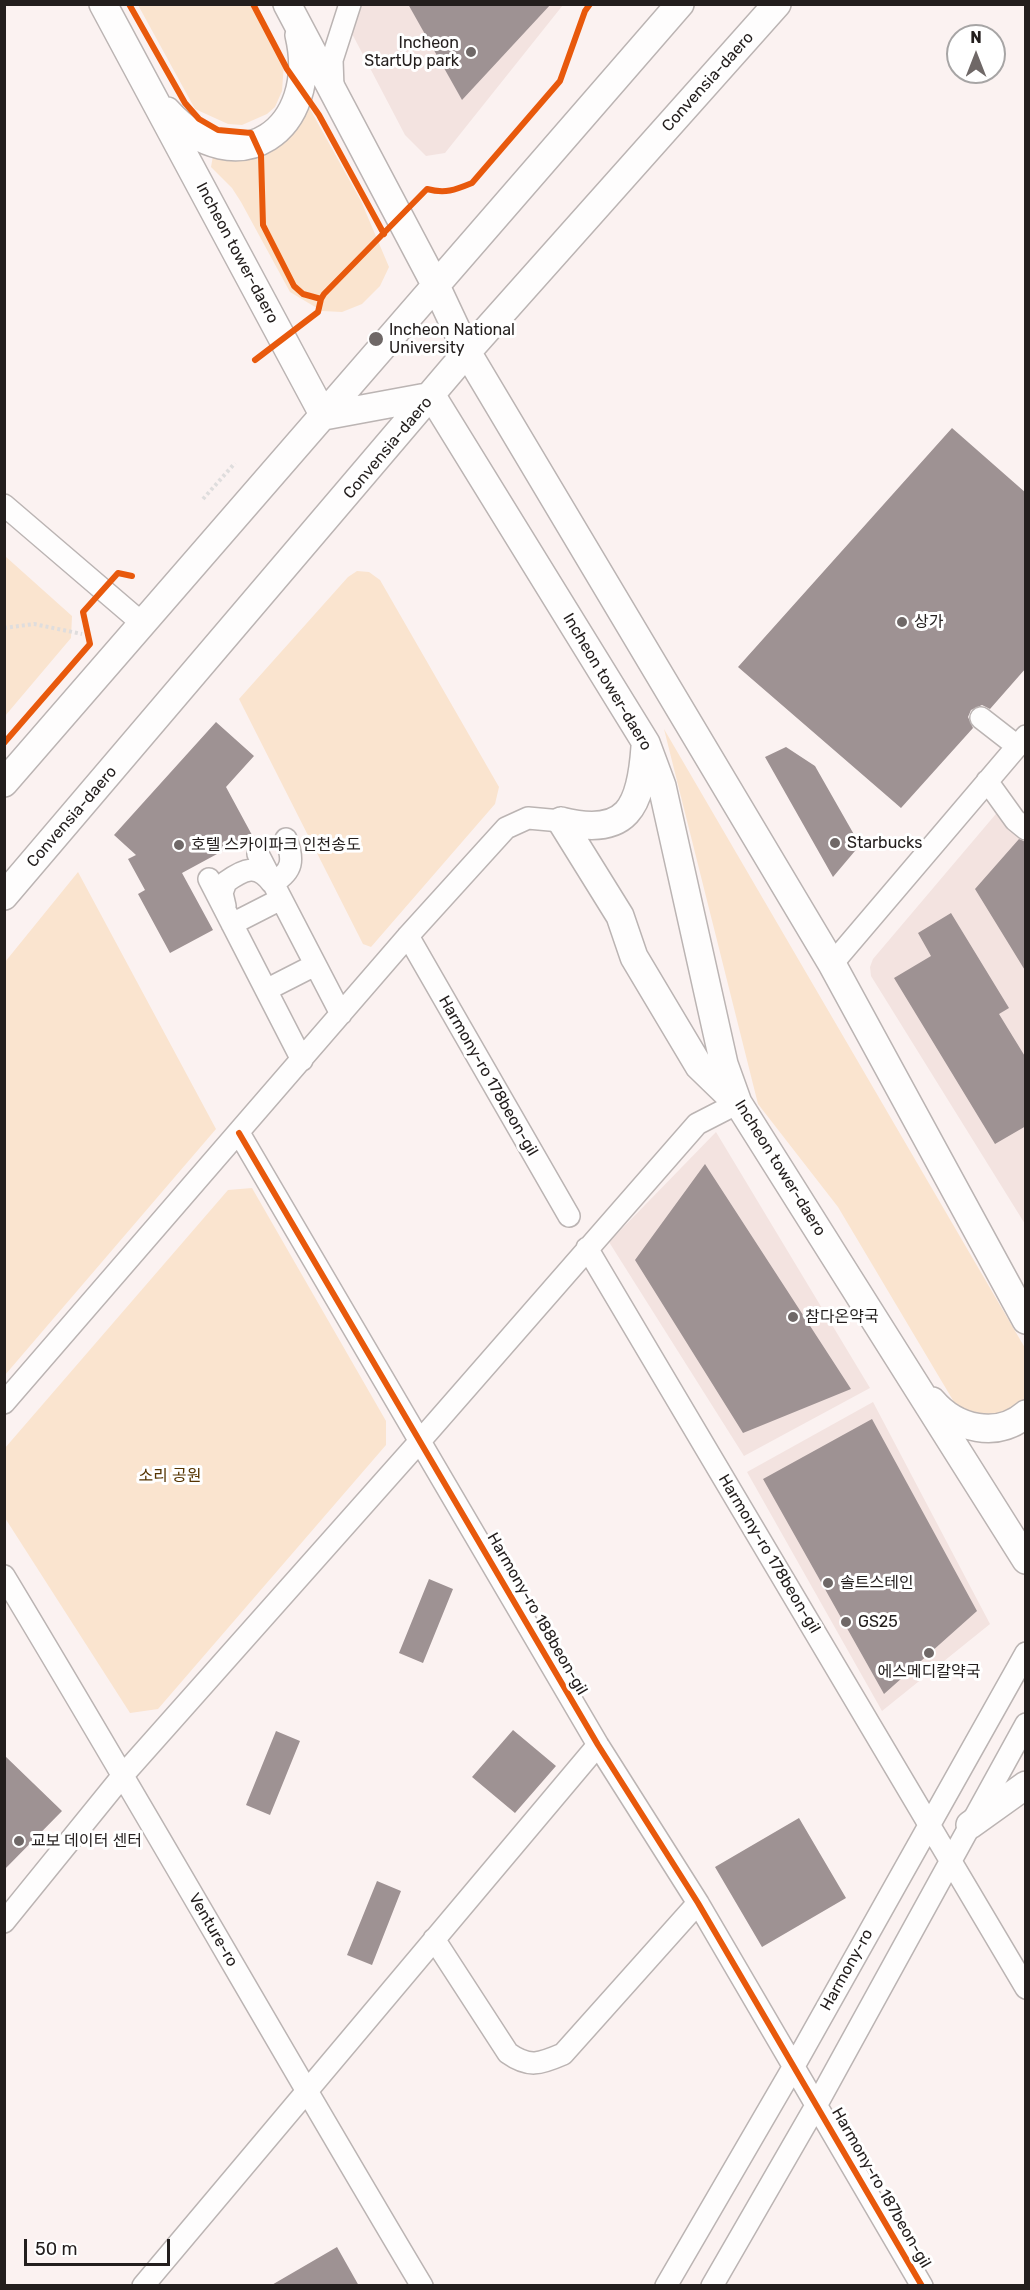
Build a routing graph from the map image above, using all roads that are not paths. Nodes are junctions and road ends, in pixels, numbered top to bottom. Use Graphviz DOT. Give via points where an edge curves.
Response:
graph roads {
  1 [pos="103,4"];
  2 [pos="345,4"];
  3 [pos="350,4"];
  4 [pos="680,4"];
  5 [pos="777,4"];
  6 [pos="292,13"];
  7 [pos="342,27"];
  8 [pos="149,90"];
  9 [pos="334,94"];
  10 [pos="436,286"];
  11 [pos="467,352"];
  12 [pos="432,396"];
  13 [pos="324,416"];
  14 [pos="4,505"];
  15 [pos="143,624"];
  16 [pos="981,718"];
  17 [pos="1021,741"];
  18 [pos="646,743"];
  19 [pos="987,781"];
  20 [pos="4,783"];
  21 [pos="561,821"];
  22 [pos="602,825"];
  23 [pos="1026,829"];
  24 [pos="286,838"];
  25 [pos="258,854"];
  26 [pos="587,863"];
  27 [pos="209,879"];
  28 [pos="277,890"];
  29 [pos="4,896"];
  30 [pos="229,918"];
  31 [pos="408,936"];
  32 [pos="832,964"];
  33 [pos="315,965"];
  34 [pos="266,990"];
  35 [pos="341,1014"];
  36 [pos="302,1060"];
  37 [pos="738,1103"];
  38 [pos="239,1133"];
  39 [pos="569,1216"];
  40 [pos="587,1248"];
  41 [pos="1026,1320"];
  42 [pos="907,1371"];
  43 [pos="4,1403"];
  44 [pos="1026,1414"];
  45 [pos="420,1441"];
  46 [pos="1026,1560"];
  47 [pos="4,1576"];
  48 [pos="1026,1653"];
  49 [pos="1026,1724"];
  50 [pos="598,1745"];
  51 [pos="124,1774"];
  52 [pos="1026,1785"];
  53 [pos="928,1824"];
  54 [pos="970,1825"];
  55 [pos="950,1861"];
  56 [pos="698,1903"];
  57 [pos="4,1922"];
  58 [pos="434,1939"];
  59 [pos="1026,1988"];
  60 [pos="794,2066"];
  61 [pos="306,2091"];
  62 [pos="817,2104"];
  63 [pos="143,2286"];
  64 [pos="422,2286"];
  65 [pos="666,2286"];
  66 [pos="712,2286"];
  67 [pos="922,2286"];
  1 -- 8 [label="main road, Incheon tower-daero"];
  2 -- 7 [label="street"];
  3 -- 7 [label="street"];
  4 -- 10 [label="main road"];
  5 -- 11 [label="main road, Convensia-daero"];
  6 -- 8 [label="main road" via="302,64 295,102 282,127 256,144 227,147 200,139 180,124"];
  6 -- 9 [label="main road"];
  7 -- 9 [label="street" via="333,60"];
  8 -- 13 [label="main road, Incheon tower-daero"];
  9 -- 10 [label="main road"];
  10 -- 11 [label="main road"];
  10 -- 13 [label="main road"];
  11 -- 12 [label="main road, Convensia-daero"];
  11 -- 32 [label="main road"];
  12 -- 13 [label="main road"];
  12 -- 18 [label="main road, Incheon tower-daero"];
  12 -- 29 [label="main road, Convensia-daero"];
  13 -- 15 [label="main road"];
  14 -- 15 [label="street"];
  15 -- 20 [label="main road"];
  16 -- 17 [label="street"];
  17 -- 19 [label="street"];
  18 -- 22 [label="main road" via="636,801 623,817"];
  18 -- 37 [label="main road, Incheon tower-daero" via="662,786 724,1064"];
  19 -- 23 [label="street"];
  19 -- 32 [label="street"];
  21 -- 22 [label="main road" via="586,827"];
  21 -- 26 [label="main road"];
  21 -- 31 [label="street" via="528,818 506,828"];
  22 -- 26 [label="main road" via="590,836"];
  24 -- 28 [label="street" via="291,855 289,868"];
  25 -- 28 [label="street"];
  26 -- 37 [label="main road" via="620,915 634,957 699,1066"];
  27 -- 30 [label="street"];
  28 -- 30 [label="street"];
  28 -- 30 [label="street" via="263,874 252,869 230,880 222,893"];
  28 -- 33 [label="street"];
  30 -- 34 [label="street"];
  31 -- 35 [label="street"];
  31 -- 39 [label="street, Harmony-ro 178beon-gil"];
  32 -- 41 [label="main road"];
  33 -- 34 [label="street"];
  33 -- 35 [label="street"];
  34 -- 36 [label="street"];
  35 -- 36 [label="street"];
  36 -- 38 [label="street"];
  37 -- 40 [label="street" via="697,1124"];
  37 -- 42 [label="main road, Incheon tower-daero"];
  38 -- 43 [label="street"];
  38 -- 45 [label="street, Harmony-ro 188beon-gil"];
  40 -- 45 [label="street"];
  40 -- 53 [label="street, Harmony-ro 178beon-gil"];
  42 -- 44 [label="main road" via="935,1405 960,1423 995,1428 1012,1424"];
  42 -- 46 [label="main road, Incheon tower-daero"];
  45 -- 50 [label="street, Harmony-ro 188beon-gil"];
  45 -- 51 [label="street"];
  47 -- 51 [label="street, Venture-ro"];
  48 -- 53 [label="street, Harmony-ro"];
  49 -- 54 [label="street"];
  50 -- 56 [label="street, Harmony-ro 188beon-gil"];
  50 -- 58 [label="street"];
  51 -- 57 [label="street"];
  51 -- 61 [label="street, Venture-ro"];
  52 -- 54 [label="main road"];
  53 -- 55 [label="street, Harmony-ro 178beon-gil"];
  53 -- 60 [label="street, Harmony-ro"];
  54 -- 55 [label="street"];
  55 -- 59 [label="street, Harmony-ro 178beon-gil"];
  55 -- 62 [label="street"];
  56 -- 58 [label="street" via="563,2054 533,2064 520,2062 508,2053"];
  56 -- 60 [label="street, Harmony-ro 188beon-gil"];
  58 -- 61 [label="street"];
  60 -- 62 [label="street, Harmony-ro 188beon-gil"];
  60 -- 65 [label="street, Harmony-ro"];
  61 -- 63 [label="street"];
  61 -- 64 [label="street, Venture-ro"];
  62 -- 66 [label="street"];
  62 -- 67 [label="street, Harmony-ro 187beon-gil"];
}
